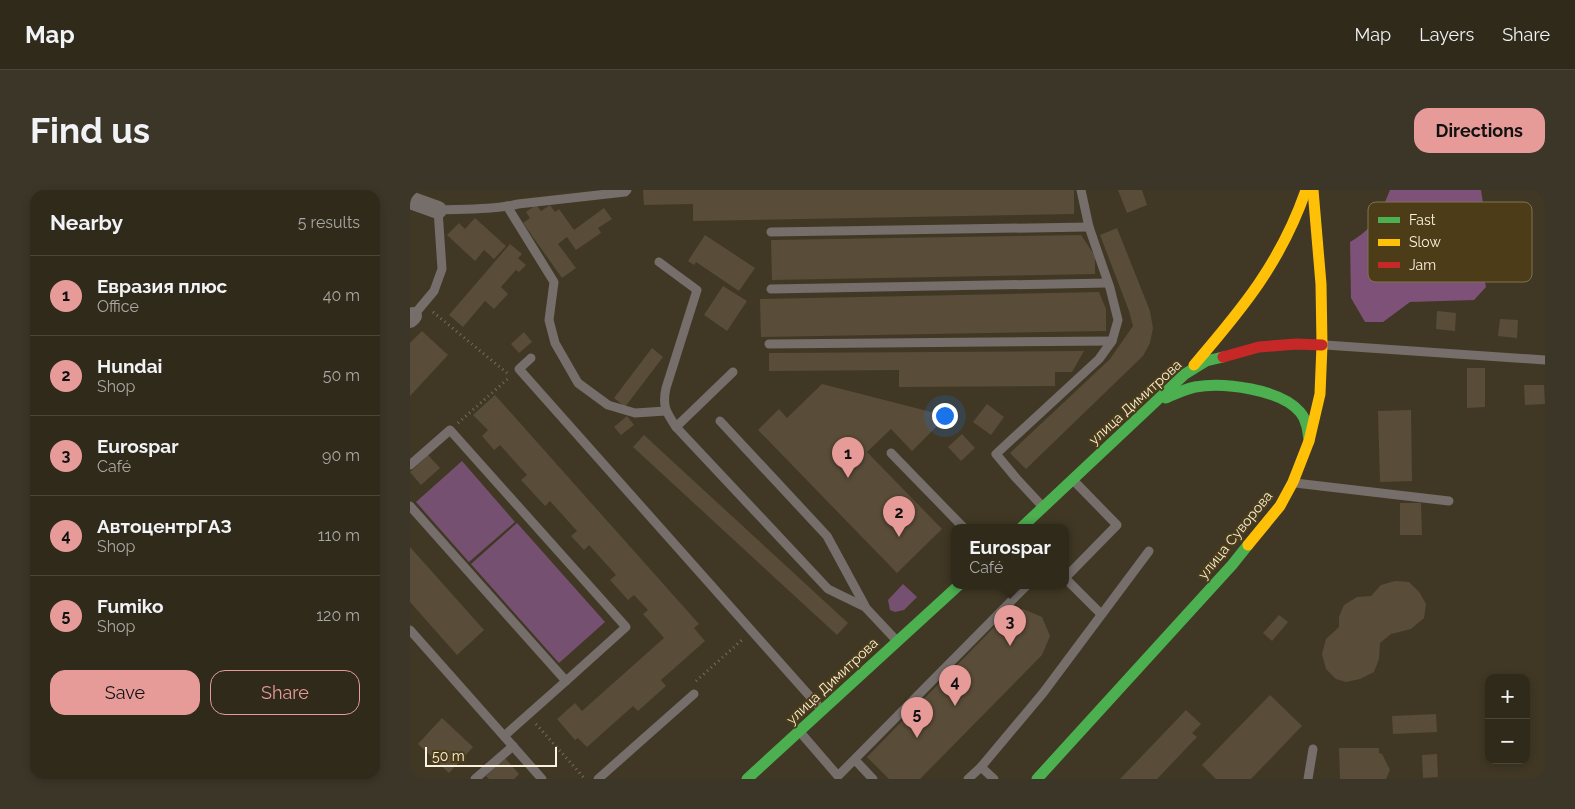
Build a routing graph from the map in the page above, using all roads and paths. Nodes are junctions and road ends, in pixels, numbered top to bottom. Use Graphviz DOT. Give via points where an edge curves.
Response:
graph roads {
  1 [pos="627,190"];
  2 [pos="1081,190"];
  3 [pos="1306,190"];
  4 [pos="1314,190"];
  5 [pos="410,200"];
  6 [pos="507,206"];
  7 [pos="438,210"];
  8 [pos="1089,227"];
  9 [pos="771,232"];
  10 [pos="659,262"];
  11 [pos="1108,283"];
  12 [pos="771,289"];
  13 [pos="415,313"];
  14 [pos="1112,341"];
  15 [pos="769,344"];
  16 [pos="1322,345"];
  17 [pos="531,358"];
  18 [pos="1545,360"];
  19 [pos="519,369"];
  20 [pos="733,372"];
  21 [pos="1185,374"];
  22 [pos="510,376"];
  23 [pos="1154,403"];
  24 [pos="666,411"];
  25 [pos="720,421"];
  26 [pos="676,427"];
  27 [pos="450,430"];
  28 [pos="1309,441"];
  29 [pos="890,453"];
  30 [pos="410,465"];
  31 [pos="1074,480"];
  32 [pos="1293,482"];
  33 [pos="1449,500"];
  34 [pos="410,506"];
  35 [pos="1044,507"];
  36 [pos="960,524"];
  37 [pos="1025,524"];
  38 [pos="1149,551"];
  39 [pos="1069,575"];
  40 [pos="1069,581"];
  41 [pos="955,589"];
  42 [pos="1023,589"];
  43 [pos="865,606"];
  44 [pos="1100,614"];
  45 [pos="410,630"];
  46 [pos="744,638"];
  47 [pos="898,641"];
  48 [pos="566,681"];
  49 [pos="694,694"];
  50 [pos="822,710"];
  51 [pos="527,715"];
  52 [pos="800,731"];
  53 [pos="504,736"];
  54 [pos="513,746"];
  55 [pos="1314,749"];
  56 [pos="855,760"];
  57 [pos="981,767"];
  58 [pos="475,779"];
  59 [pos="542,779"];
  60 [pos="584,779"];
  61 [pos="598,779"];
  62 [pos="747,779"];
  63 [pos="873,779"];
  64 [pos="968,779"];
  65 [pos="994,779"];
  66 [pos="1037,779"];
  67 [pos="1308,779"];
  1 -- 6 [label="lane"];
  2 -- 8 [label="lane"];
  3 -- 21 [label="main road" via="1300,212 1272,266 1231,322"];
  4 -- 16 [label="main road, улица Суворова"];
  5 -- 7 [label="street"];
  6 -- 7 [label="lane"];
  6 -- 24 [label="lane" via="554,282 549,320 555,343 578,383 608,405 635,413"];
  7 -- 13 [label="lane" via="442,269 434,292"];
  8 -- 9 [label="lane"];
  8 -- 11 [label="lane"];
  10 -- 24 [label="lane" via="697,290 666,388"];
  11 -- 12 [label="lane"];
  11 -- 14 [label="lane" via="1118,320"];
  13 -- 22 [label="path"];
  14 -- 15 [label="lane"];
  14 -- 35 [label="lane" via="1099,359 996,454"];
  16 -- 18 [label="lane"];
  16 -- 21 [label="main road, улица Димитрова" via="1259,347 1206,361"];
  16 -- 28 [label="main road, улица Суворова" via="1320,394"];
  17 -- 19 [label="lane"];
  19 -- 22 [label="path"];
  19 -- 50 [label="lane"];
  20 -- 26 [label="lane"];
  21 -- 23 [label="main road, улица Димитрова"];
  22 -- 27 [label="path"];
  23 -- 28 [label="main road" via="1195,387 1261,392 1284,399 1300,410"];
  23 -- 31 [label="main road, улица Димитрова"];
  24 -- 26 [label="lane"];
  25 -- 43 [label="lane" via="827,536"];
  26 -- 43 [label="lane" via="828,589"];
  27 -- 30 [label="lane"];
  27 -- 48 [label="lane" via="626,627"];
  28 -- 32 [label="main road, улица Суворова"];
  29 -- 36 [label="lane"];
  31 -- 35 [label="main road, улица Димитрова"];
  31 -- 39 [label="lane" via="1118,525"];
  32 -- 33 [label="lane"];
  32 -- 66 [label="main road, улица Суворова" via="1280,506 1232,565"];
  34 -- 48 [label="lane"];
  35 -- 37 [label="main road, улица Димитрова"];
  38 -- 44 [label="lane"];
  40 -- 44 [label="lane"];
  41 -- 47 [label="main road, улица Димитрова"];
  42 -- 56 [label="lane"];
  43 -- 47 [label="lane"];
  44 -- 57 [label="lane" via="1043,693"];
  45 -- 53 [label="lane"];
  46 -- 49 [label="path" via="688,688"];
  47 -- 50 [label="main road, улица Димитрова"];
  48 -- 51 [label="lane"];
  49 -- 61 [label="lane"];
  50 -- 52 [label="main road, улица Димитрова"];
  51 -- 53 [label="lane"];
  51 -- 60 [label="path"];
  52 -- 56 [label="lane" via="838,776"];
  52 -- 62 [label="main road, улица Димитрова"];
  53 -- 54 [label="lane"];
  54 -- 58 [label="lane"];
  54 -- 59 [label="lane"];
  55 -- 67 [label="lane"];
  56 -- 63 [label="lane"];
  57 -- 64 [label="lane"];
  57 -- 65 [label="lane"];
}
